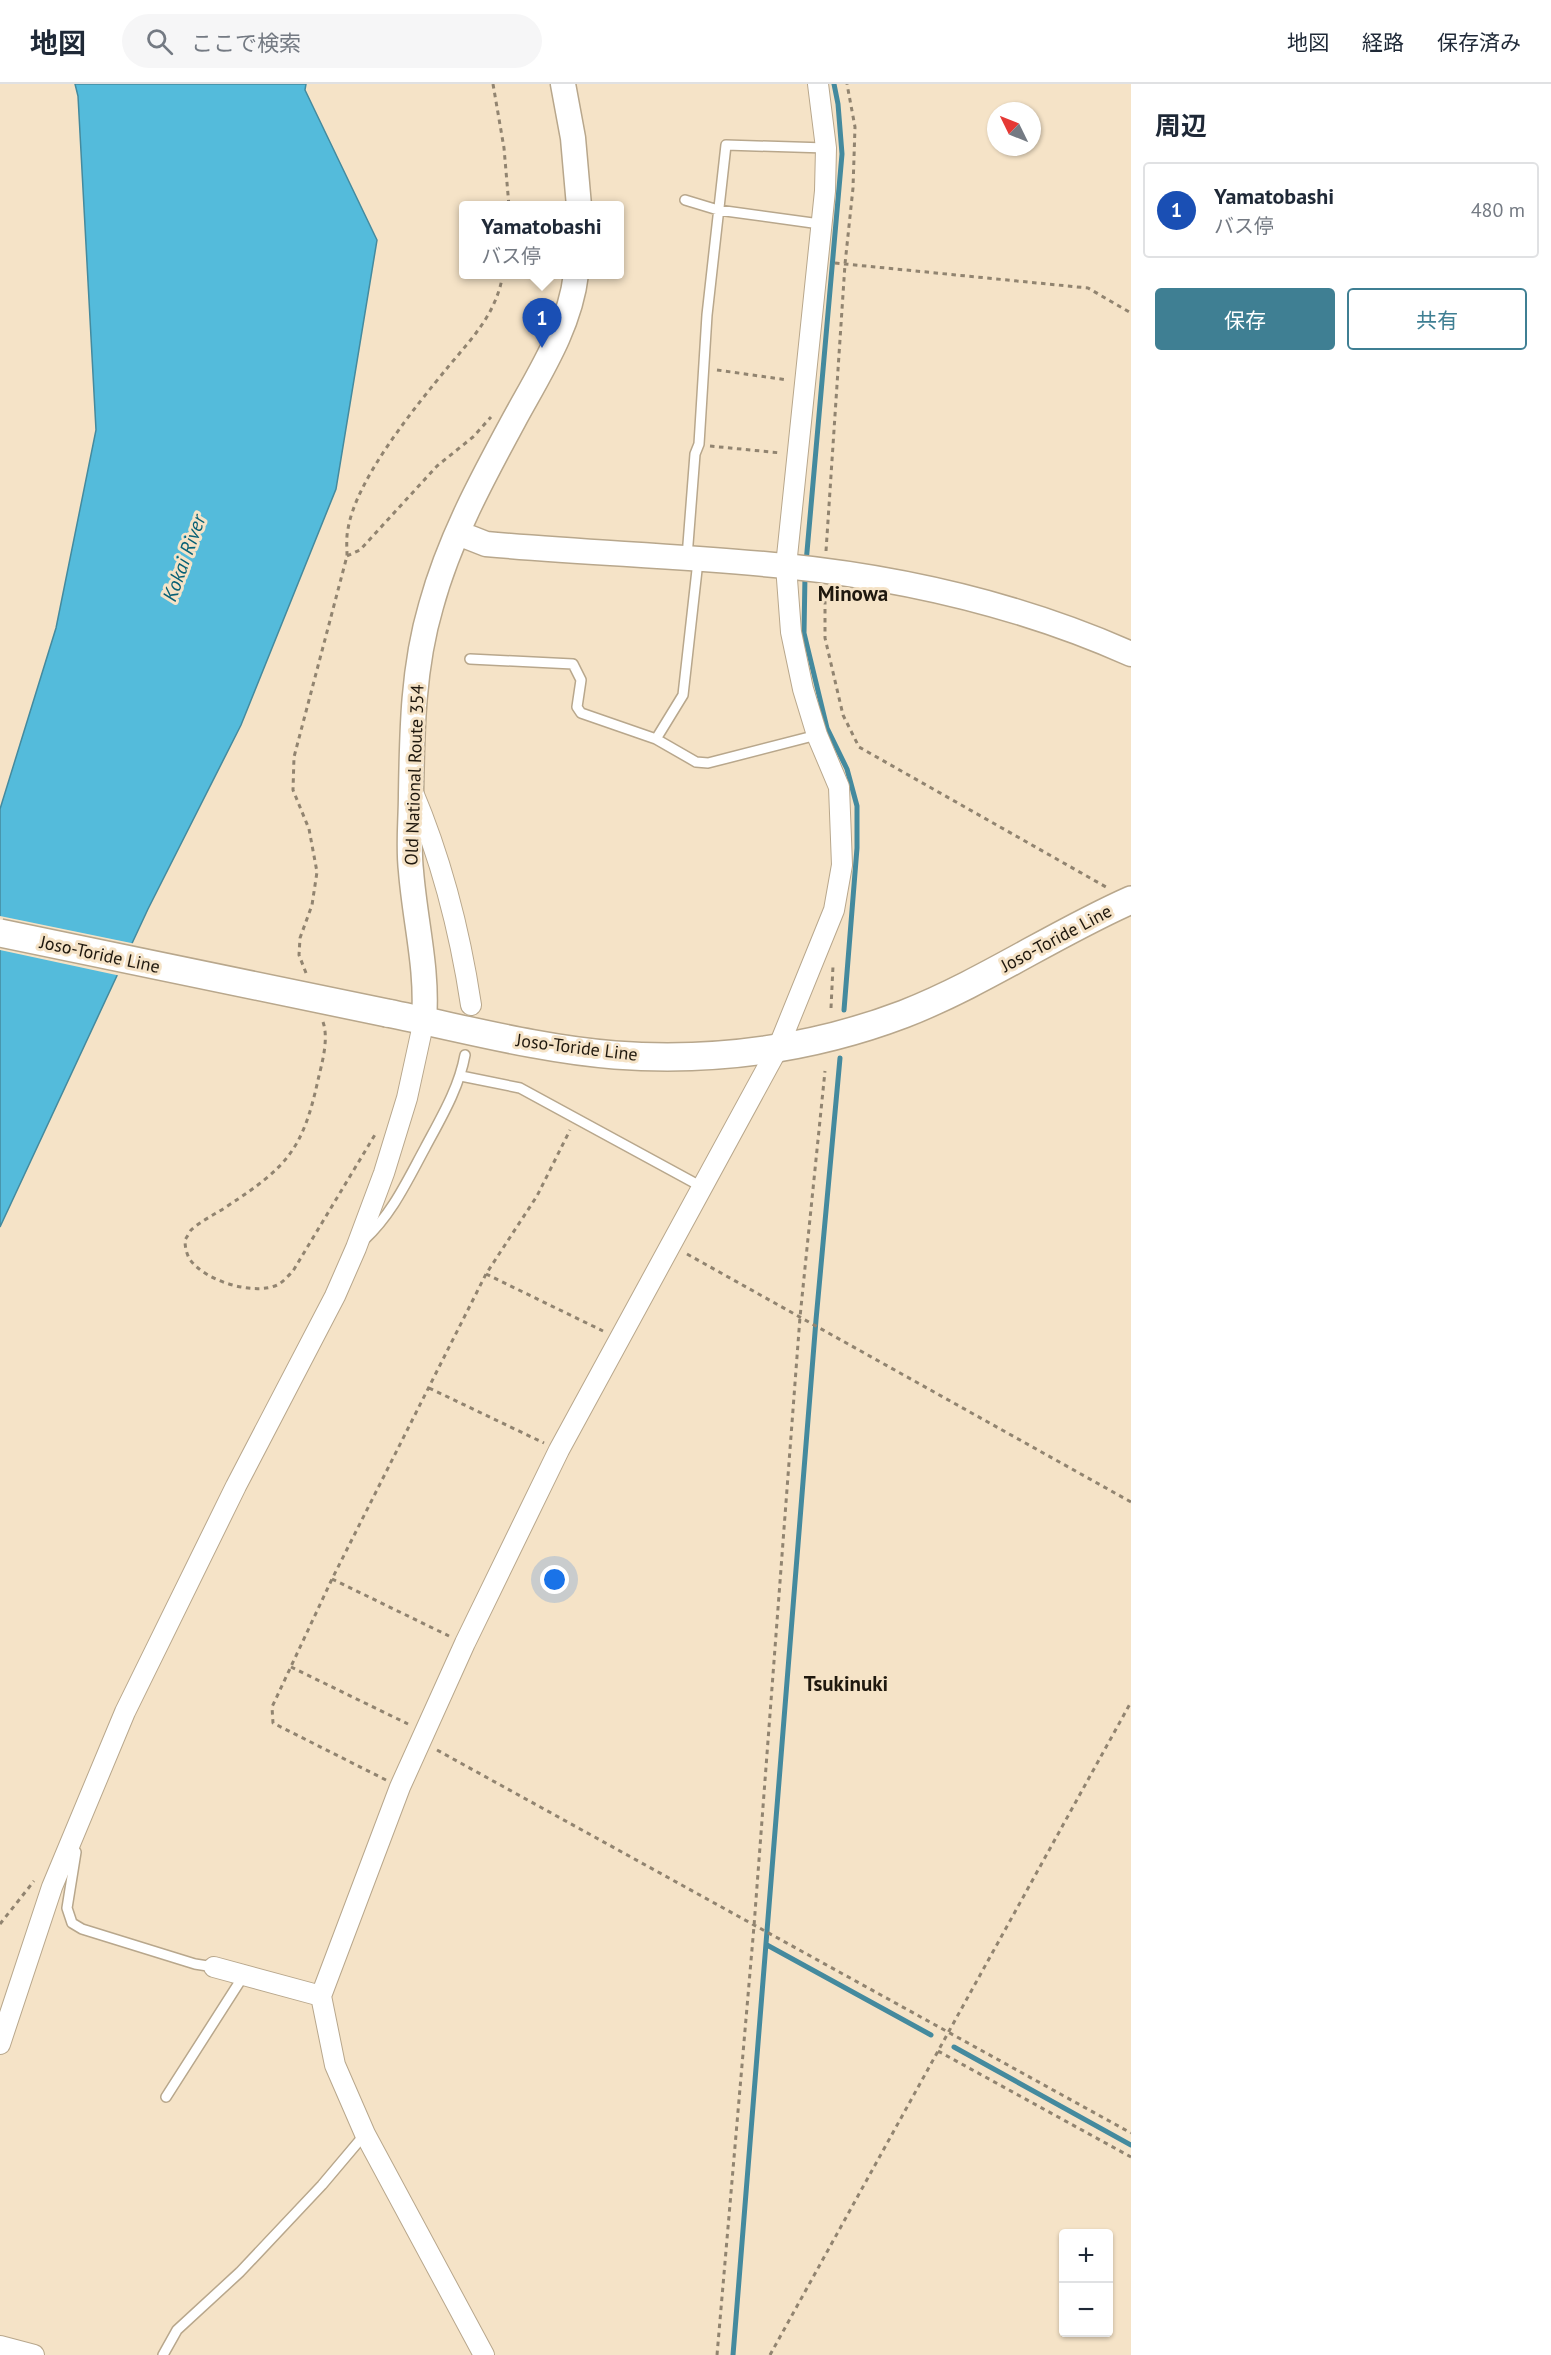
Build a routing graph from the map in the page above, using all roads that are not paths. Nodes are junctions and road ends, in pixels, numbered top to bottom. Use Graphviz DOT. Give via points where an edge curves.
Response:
graph roads {
  1 [pos="562,84"];
  2 [pos="818,84"];
  3 [pos="826,148"];
  4 [pos="685,200"];
  5 [pos="579,201"];
  6 [pos="718,210"];
  7 [pos="820,224"];
  8 [pos="576,279"];
  9 [pos="458,533"];
  10 [pos="692,558"];
  11 [pos="805,569"];
  12 [pos="1131,654"];
  13 [pos="470,658"];
  14 [pos="817,735"];
  15 [pos="656,739"];
  16 [pos="411,787"];
  17 [pos="1130,900"];
  18 [pos="0,933"];
  19 [pos="471,1005"];
  20 [pos="424,1020"];
  21 [pos="778,1048"];
  22 [pos="465,1055"];
  23 [pos="461,1076"];
  24 [pos="702,1187"];
  25 [pos="356,1248"];
  26 [pos="70,1843"];
  27 [pos="214,1967"];
  28 [pos="244,1975"];
  29 [pos="321,1996"];
  30 [pos="0,2044"];
  31 [pos="166,2097"];
  32 [pos="366,2134"];
  33 [pos="0,2346"];
  34 [pos="34,2355"];
  35 [pos="163,2355"];
  36 [pos="484,2355"];
  1 -- 5 [label="street" via="573,138"];
  2 -- 3 [label="street"];
  3 -- 6 [label="lane" via="726,145"];
  3 -- 7 [label="street"];
  4 -- 6 [label="lane"];
  6 -- 7 [label="lane"];
  6 -- 10 [label="lane" via="699,444 694,454"];
  7 -- 11 [label="street" via="799,455"];
  8 -- 9 [label="street, Old National Route 354" via="561,330"];
  9 -- 10 [label="street" via="486,544"];
  9 -- 16 [label="street, Old National Route 354" via="431,604 421,646 413,705"];
  10 -- 11 [label="street"];
  10 -- 15 [label="lane" via="683,695"];
  11 -- 12 [label="street" via="903,584 970,600 1049,622"];
  11 -- 14 [label="street" via="791,632"];
  13 -- 15 [label="lane" via="573,664 581,680 577,707 581,713"];
  14 -- 15 [label="lane" via="708,763 696,762"];
  14 -- 21 [label="street" via="839,787 842,865 834,910"];
  16 -- 19 [label="street" via="428,826 464,953"];
  16 -- 20 [label="street, Old National Route 354" via="410,870 425,973"];
  17 -- 21 [label="main road, Joso-Toride Line" via="953,993 906,1013 861,1030"];
  18 -- 20 [label="main road, Joso-Toride Line, bridge"];
  20 -- 21 [label="main road, Joso-Toride Line" via="613,1055 696,1056"];
  20 -- 25 [label="street" via="407,1098"];
  21 -- 24 [label="street"];
  22 -- 23 [label="lane"];
  23 -- 24 [label="lane" via="520,1088"];
  23 -- 25 [label="lane" via="394,1206"];
  24 -- 29 [label="street" via="559,1450 465,1643 400,1787"];
  25 -- 26 [label="street" via="125,1712"];
  26 -- 27 [label="lane" via="76,1852 67,1908 72,1923"];
  26 -- 30 [label="street"];
  27 -- 28 [label="street"];
  28 -- 29 [label="street"];
  28 -- 31 [label="lane"];
  29 -- 32 [label="street" via="335,2065"];
  32 -- 35 [label="lane" via="240,2272 177,2330"];
  32 -- 36 [label="street"];
  33 -- 34 [label="street"];
}
